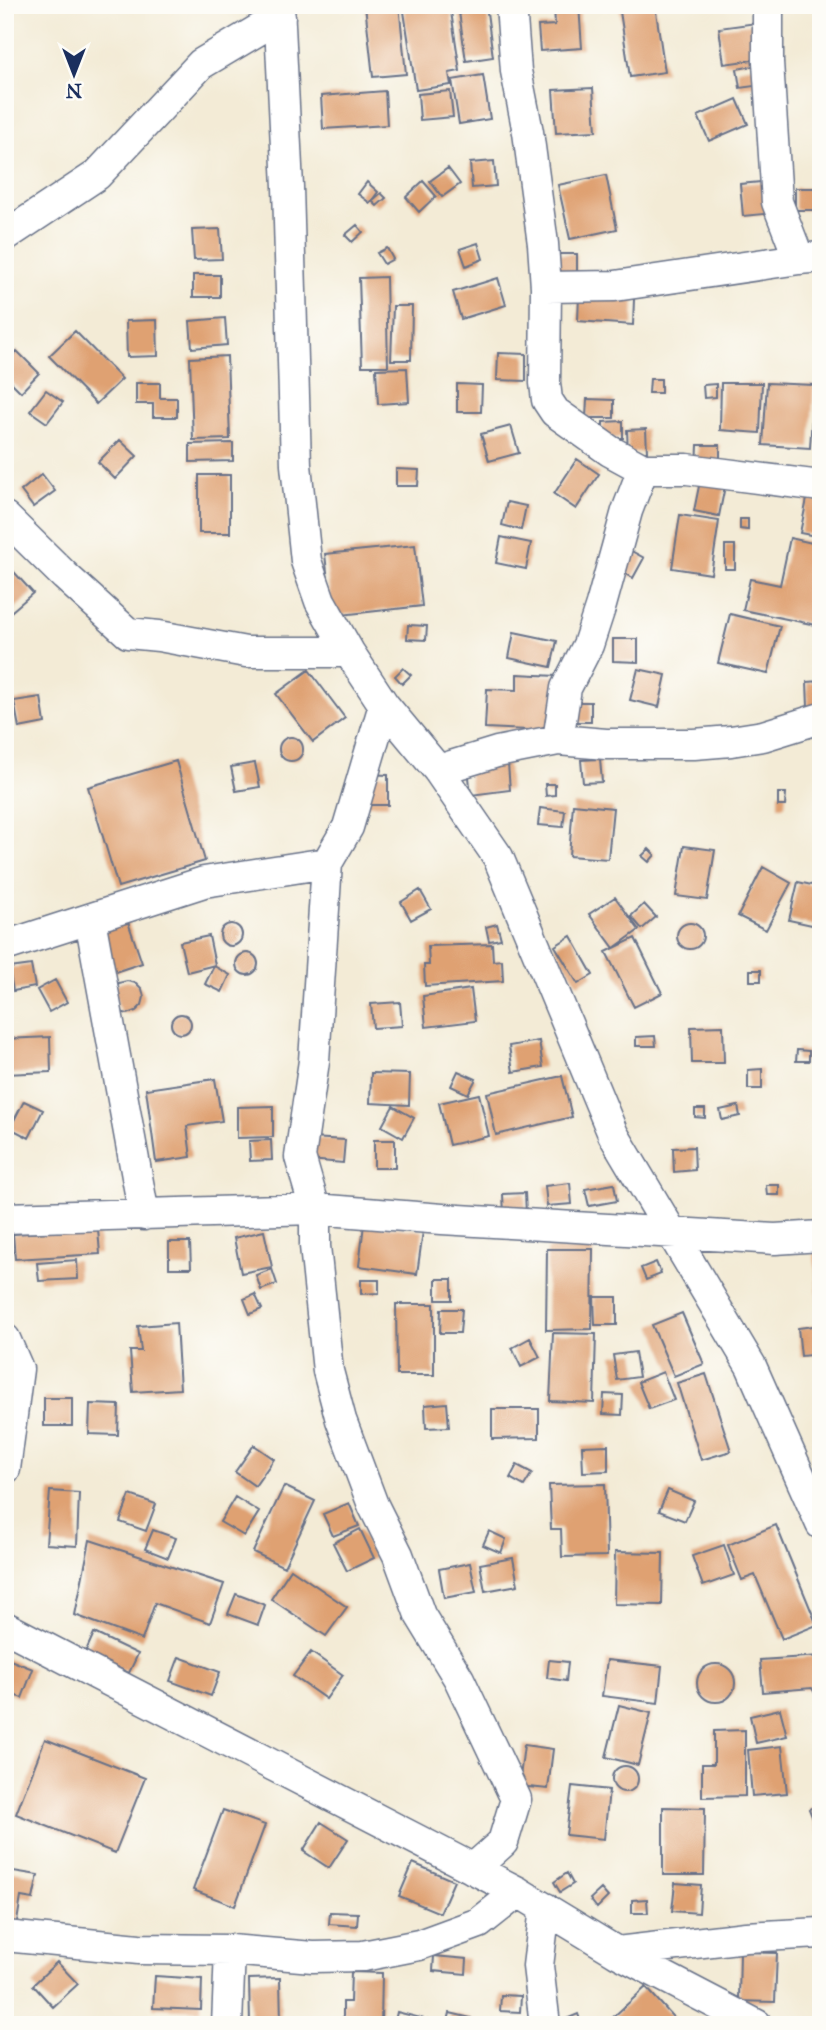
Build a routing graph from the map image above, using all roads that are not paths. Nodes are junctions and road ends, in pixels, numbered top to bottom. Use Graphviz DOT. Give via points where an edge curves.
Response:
graph roads {
  1 [pos="511,5"];
  2 [pos="768,5"];
  3 [pos="279,11"];
  4 [pos="5,236"];
  5 [pos="810,258"];
  6 [pos="546,286"];
  7 [pos="643,469"];
  8 [pos="821,486"];
  9 [pos="5,517"];
  10 [pos="349,652"];
  11 [pos="384,705"];
  12 [pos="821,718"];
  13 [pos="558,740"];
  14 [pos="438,770"];
  15 [pos="327,863"];
  16 [pos="90,919"];
  17 [pos="5,946"];
  18 [pos="315,1209"];
  19 [pos="144,1215"];
  20 [pos="5,1218"];
  21 [pos="670,1231"];
  22 [pos="821,1236"];
  23 [pos="5,1339"];
  24 [pos="5,1469"];
  25 [pos="821,1524"];
  26 [pos="5,1627"];
  27 [pos="472,1869"];
  28 [pos="518,1892"];
  29 [pos="545,1908"];
  30 [pos="821,1933"];
  31 [pos="5,1936"];
  32 [pos="230,1950"];
  33 [pos="617,1952"];
  34 [pos="227,2025"];
  35 [pos="545,2025"];
  36 [pos="757,2025"];
  1 -- 6 [label="street"];
  2 -- 5 [label="street" via="777,202"];
  3 -- 4 [label="street" via="201,64 97,175"];
  3 -- 10 [label="street" via="301,521 316,592"];
  5 -- 6 [label="street" via="615,286"];
  6 -- 7 [label="street" via="547,400 555,412"];
  7 -- 8 [label="street" via="687,469"];
  7 -- 13 [label="street" via="587,645 566,688"];
  9 -- 10 [label="street" via="128,633 246,652"];
  10 -- 11 [label="street"];
  11 -- 14 [label="street"];
  11 -- 15 [label="street" via="348,827"];
  12 -- 13 [label="street" via="731,741 606,744"];
  13 -- 14 [label="street"];
  14 -- 21 [label="street" via="498,857 613,1133"];
  15 -- 16 [label="street" via="204,881"];
  15 -- 18 [label="street" via="314,1061 300,1157"];
  16 -- 17 [label="street"];
  16 -- 19 [label="street"];
  18 -- 19 [label="street"];
  18 -- 21 [label="street"];
  18 -- 27 [label="street" via="328,1371 341,1420 420,1615 459,1679 516,1799 503,1842"];
  19 -- 20 [label="street"];
  21 -- 22 [label="street" via="775,1239"];
  21 -- 25 [label="street" via="751,1366"];
  23 -- 24 [label="street" via="18,1369"];
  26 -- 27 [label="street"];
  27 -- 28 [label="street"];
  28 -- 29 [label="street"];
  28 -- 32 [label="street" via="479,1923 419,1945 363,1955 313,1957"];
  29 -- 33 [label="street"];
  29 -- 35 [label="street" via="538,1966"];
  30 -- 33 [label="street"];
  31 -- 32 [label="street" via="139,1949"];
  32 -- 34 [label="street"];
  33 -- 36 [label="street"];
}
